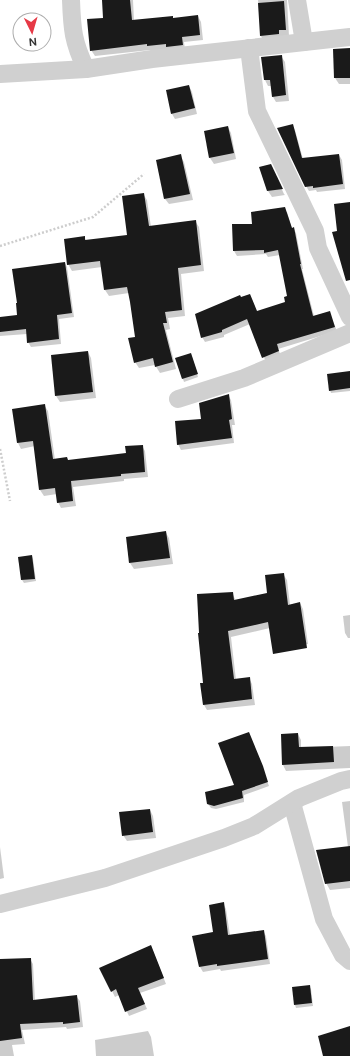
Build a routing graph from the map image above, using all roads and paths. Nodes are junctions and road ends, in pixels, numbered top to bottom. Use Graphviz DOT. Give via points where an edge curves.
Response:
graph roads {
  1 [pos="70,0"];
  2 [pos="297,0"];
  3 [pos="350,37"];
  4 [pos="304,42"];
  5 [pos="249,48"];
  6 [pos="86,69"];
  7 [pos="0,74"];
  8 [pos="144,174"];
  9 [pos="0,246"];
  10 [pos="350,317"];
  11 [pos="350,333"];
  12 [pos="178,399"];
  13 [pos="0,449"];
  14 [pos="10,501"];
  15 [pos="350,779"];
  16 [pos="292,803"];
  17 [pos="0,904"];
  18 [pos="350,961"];
  1 -- 6 [label="street" via="72,31 77,51"];
  2 -- 4 [label="street"];
  3 -- 4 [label="street"];
  4 -- 5 [label="street"];
  5 -- 6 [label="street"];
  5 -- 10 [label="street" via="257,111 315,231 318,248"];
  6 -- 7 [label="street"];
  8 -- 9 [label="path" via="94,216"];
  11 -- 12 [label="street" via="244,378"];
  13 -- 14 [label="path"];
  15 -- 16 [label="street"];
  16 -- 17 [label="street" via="254,826 224,838 105,878"];
  16 -- 18 [label="street" via="324,919 343,955"];
}
